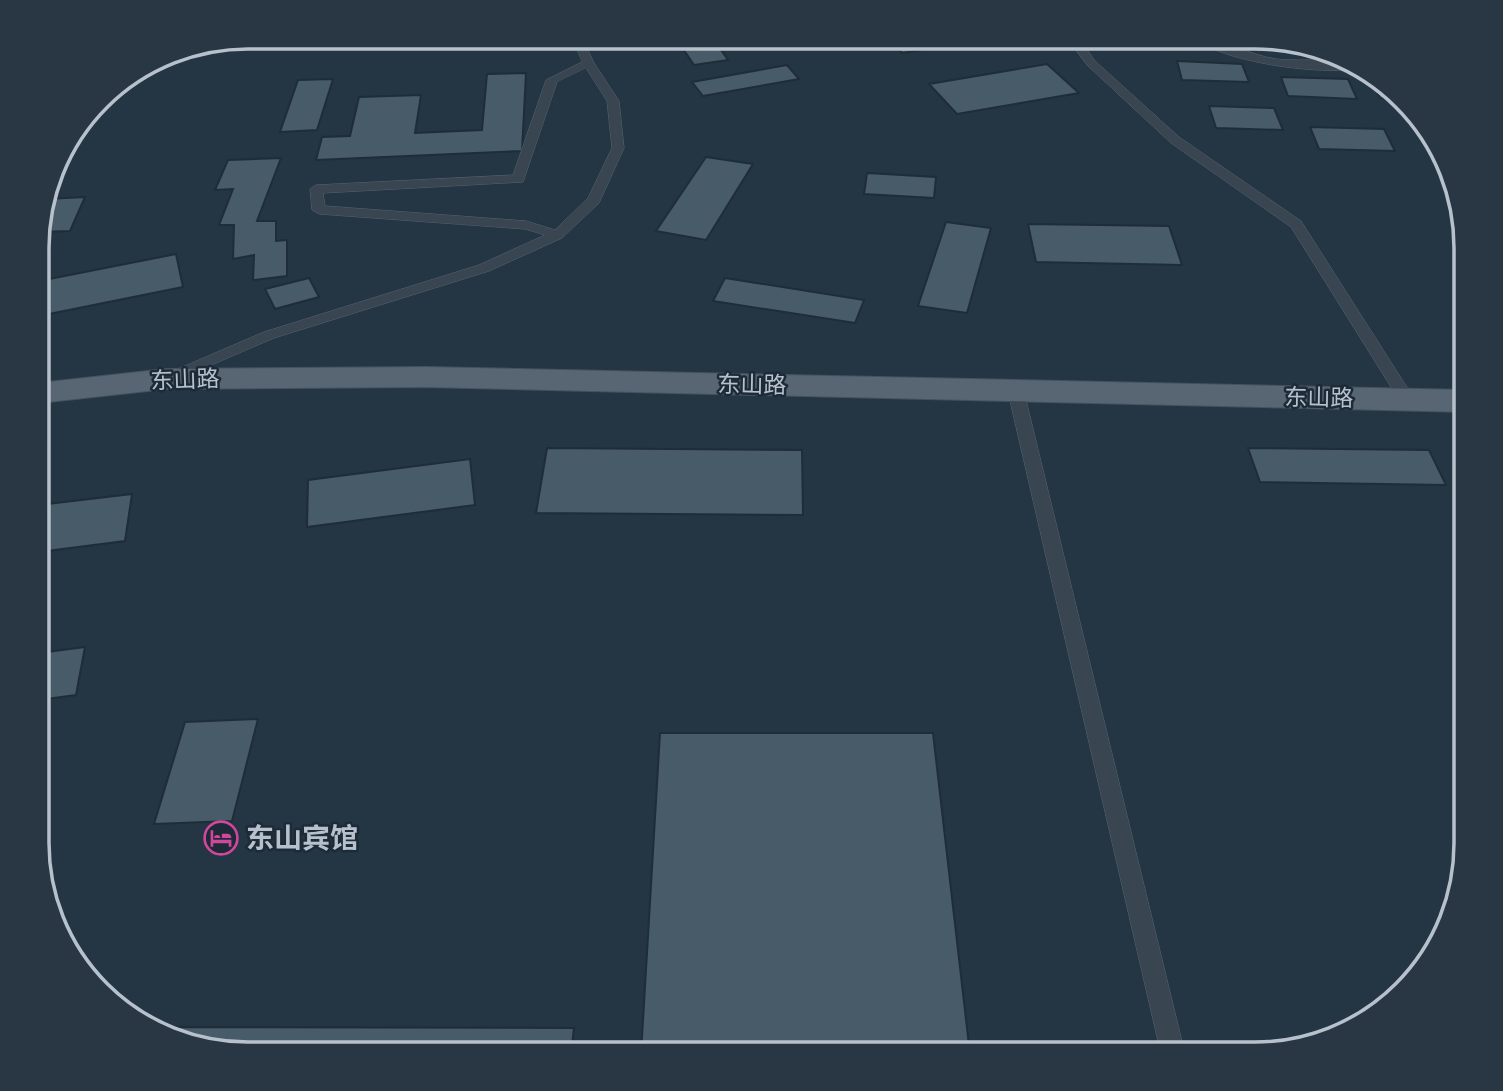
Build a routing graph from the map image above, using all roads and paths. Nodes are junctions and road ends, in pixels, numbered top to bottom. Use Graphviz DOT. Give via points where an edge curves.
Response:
graph roads {
  1 [pos="582,49"];
  2 [pos="1081,49"];
  3 [pos="1220,49"];
  4 [pos="588,63"];
  5 [pos="1334,66"];
  6 [pos="557,235"];
  7 [pos="166,379"];
  8 [pos="49,392"];
  9 [pos="1016,392"];
  10 [pos="1407,400"];
  11 [pos="1454,401"];
  12 [pos="1170,1042"];
  1 -- 4 [label="lane"];
  2 -- 10 [label="lane" via="1175,140 1296,224"];
  3 -- 5 [label="lane" via="1288,65"];
  4 -- 6 [label="lane" via="612,102 618,148 594,201"];
  4 -- 6 [label="lane" via="552,80 518,179 316,189 319,210 526,225"];
  6 -- 7 [label="lane" via="484,268 269,335"];
  7 -- 8 [label="main road, 东山路"];
  7 -- 9 [label="main road, 东山路" via="426,377"];
  9 -- 10 [label="main road, 东山路"];
  9 -- 12 [label="lane"];
  10 -- 11 [label="main road, 东山路"];
}
